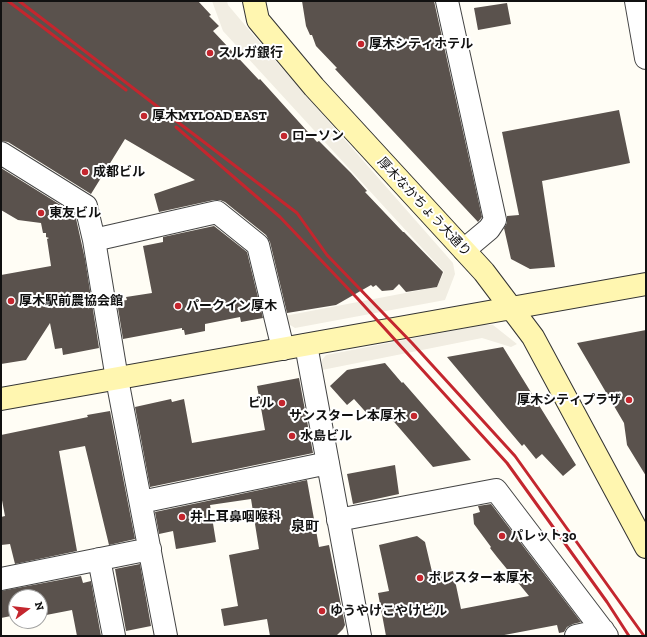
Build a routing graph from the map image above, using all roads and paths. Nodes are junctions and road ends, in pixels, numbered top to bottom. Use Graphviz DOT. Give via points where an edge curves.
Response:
graph roads {
  1 [pos="254,1"];
  2 [pos="447,1"];
  3 [pos="636,1"];
  4 [pos="646,58"];
  5 [pos="1,153"];
  6 [pos="94,240"];
  7 [pos="464,250"];
  8 [pos="646,284"];
  9 [pos="512,308"];
  10 [pos="306,345"];
  11 [pos="283,349"];
  12 [pos="117,379"];
  13 [pos="1,399"];
  14 [pos="328,464"];
  15 [pos="141,502"];
  16 [pos="338,520"];
  17 [pos="646,547"];
  18 [pos="150,549"];
  19 [pos="99,559"];
  20 [pos="1,579"];
  21 [pos="605,633"];
  22 [pos="114,636"];
  23 [pos="166,636"];
  24 [pos="360,636"];
  25 [pos="576,636"];
  1 -- 7 [label="street, 厚木なかちょう大通り" via="258,20 314,87"];
  2 -- 7 [label="street" via="495,220 490,230"];
  3 -- 4 [label="street"];
  5 -- 6 [label="street" via="86,206"];
  6 -- 11 [label="street" via="216,212 258,246"];
  6 -- 12 [label="street"];
  7 -- 9 [label="street, 厚木なかちょう大通り"];
  8 -- 9 [label="street"];
  9 -- 10 [label="street"];
  9 -- 17 [label="street, 厚木なかちょう大通り" via="533,337"];
  10 -- 11 [label="street"];
  10 -- 14 [label="street"];
  11 -- 12 [label="street"];
  12 -- 13 [label="street"];
  12 -- 15 [label="street"];
  14 -- 15 [label="street"];
  14 -- 16 [label="street"];
  15 -- 18 [label="street"];
  16 -- 21 [label="street" via="496,490"];
  16 -- 24 [label="street"];
  18 -- 19 [label="street"];
  18 -- 23 [label="street"];
  19 -- 20 [label="street"];
  19 -- 22 [label="street"];
  21 -- 25 [label="street"];
}
